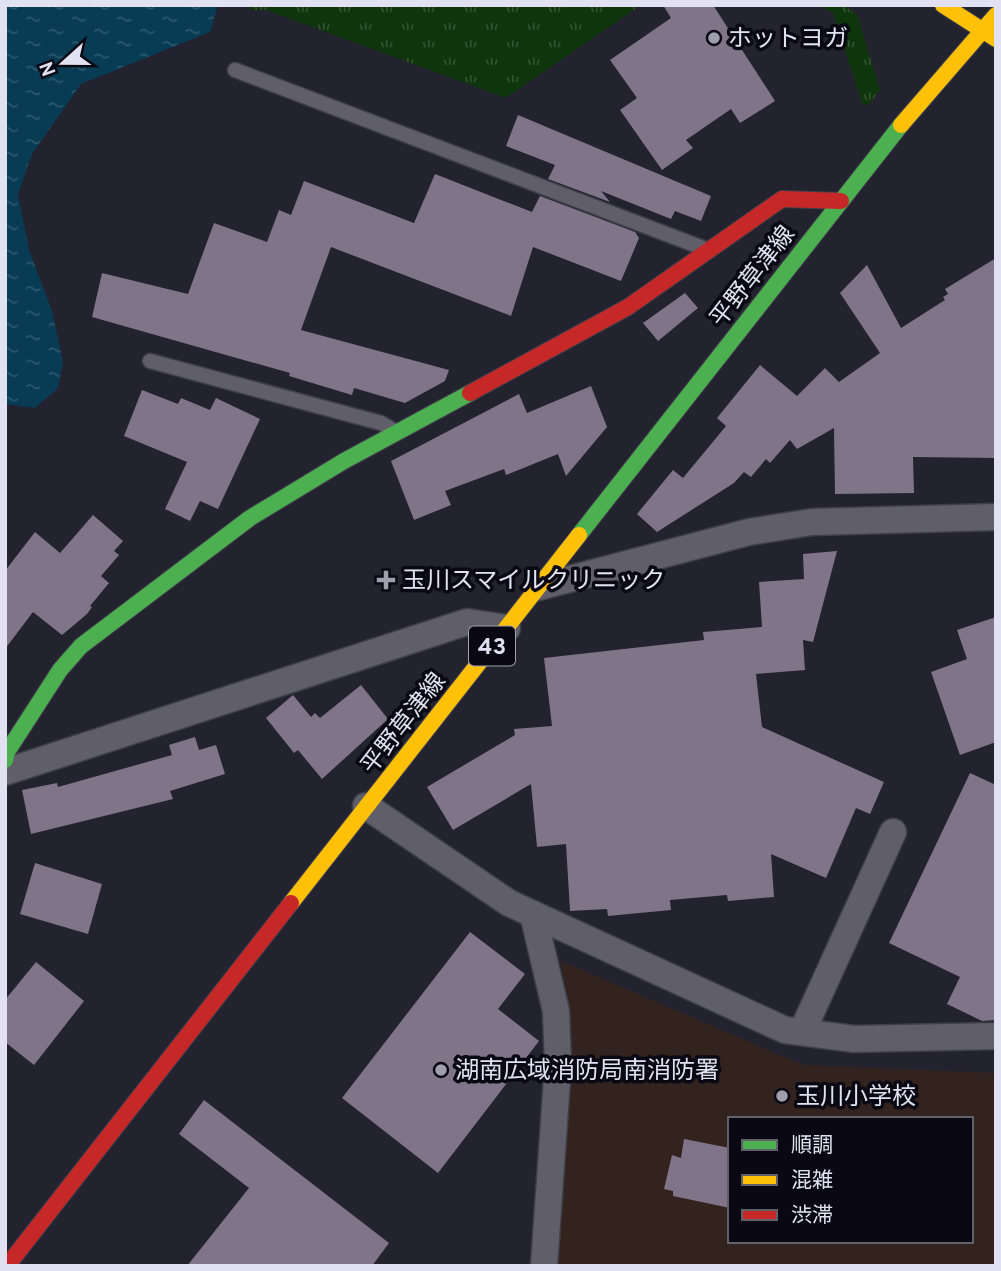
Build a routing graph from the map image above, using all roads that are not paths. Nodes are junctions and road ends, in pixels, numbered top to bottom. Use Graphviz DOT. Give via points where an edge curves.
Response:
graph roads {
  1 [pos="943,5"];
  2 [pos="996,15"];
  3 [pos="989,34"];
  4 [pos="235,70"];
  5 [pos="841,201"];
  6 [pos="711,251"];
  7 [pos="150,362"];
  8 [pos="397,432"];
  9 [pos="996,517"];
  10 [pos="539,587"];
  11 [pos="507,628"];
  12 [pos="5,760"];
  13 [pos="5,772"];
  14 [pos="366,806"];
  15 [pos="893,832"];
  16 [pos="533,914"];
  17 [pos="802,1032"];
  18 [pos="996,1036"];
  19 [pos="7,1266"];
  20 [pos="544,1266"];
  1 -- 3 [label="main road"];
  2 -- 3 [label="main road, 平野草津線 / 43"];
  3 -- 5 [label="main road, 平野草津線 / 43" via="939,78"];
  4 -- 6 [label="lane"];
  5 -- 6 [label="main road" via="782,199"];
  5 -- 10 [label="main road, 平野草津線 / 43"];
  6 -- 8 [label="main road" via="570,341"];
  7 -- 8 [label="lane" via="381,423"];
  8 -- 12 [label="main road" via="250,517 81,646 60,670"];
  9 -- 10 [label="street" via="812,522 749,532"];
  10 -- 11 [label="main road, 平野草津線 / 43"];
  11 -- 13 [label="street" via="467,622"];
  11 -- 14 [label="main road, 平野草津線 / 43"];
  14 -- 16 [label="street" via="509,903"];
  14 -- 19 [label="main road, 平野草津線 / 43"];
  15 -- 17 [label="street"];
  16 -- 17 [label="street" via="785,1030"];
  16 -- 20 [label="street" via="556,1011 558,1065"];
  17 -- 18 [label="street" via="854,1039"];
}
